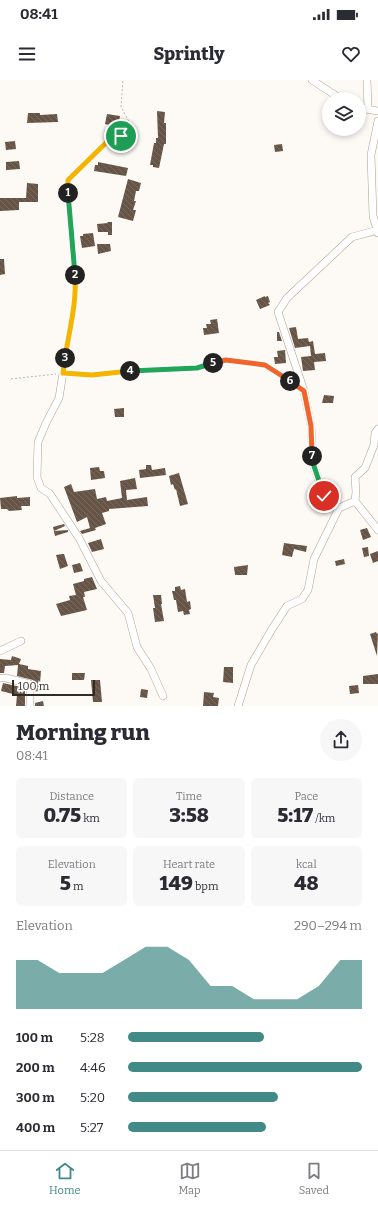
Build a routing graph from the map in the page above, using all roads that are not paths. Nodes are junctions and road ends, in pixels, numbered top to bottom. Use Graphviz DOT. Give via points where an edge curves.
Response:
graph roads {
  1 [pos="312,80"];
  2 [pos="367,80"];
  3 [pos="330,92"];
  4 [pos="368,109"];
  5 [pos="378,111"];
  6 [pos="378,121"];
  7 [pos="378,231"];
  8 [pos="63,373"];
  9 [pos="378,429"];
  10 [pos="355,501"];
  11 [pos="339,508"];
  12 [pos="378,530"];
  13 [pos="21,641"];
  14 [pos="0,651"];
  15 [pos="0,678"];
  16 [pos="163,696"];
  17 [pos="30,706"];
  18 [pos="238,706"];
  1 -- 3 [label="street"];
  2 -- 4 [label="street"];
  4 -- 5 [label="street"];
  6 -- 7 [label="street" via="371,155 373,216"];
  7 -- 11 [label="street" via="352,237 287,298 278,312 304,391 311,426 313,463 324,496"];
  8 -- 16 [label="street" via="59,398 38,442 37,477 41,488 50,494 76,533 100,581 128,613 137,647 151,669"];
  9 -- 10 [label="street" via="365,468 355,477"];
  10 -- 11 [label="street"];
  10 -- 12 [label="street"];
  11 -- 18 [label="street" via="314,559 308,590 302,599 287,606 272,629 251,665"];
  13 -- 14 [label="street"];
  15 -- 17 [label="street" via="30,684"];
}
